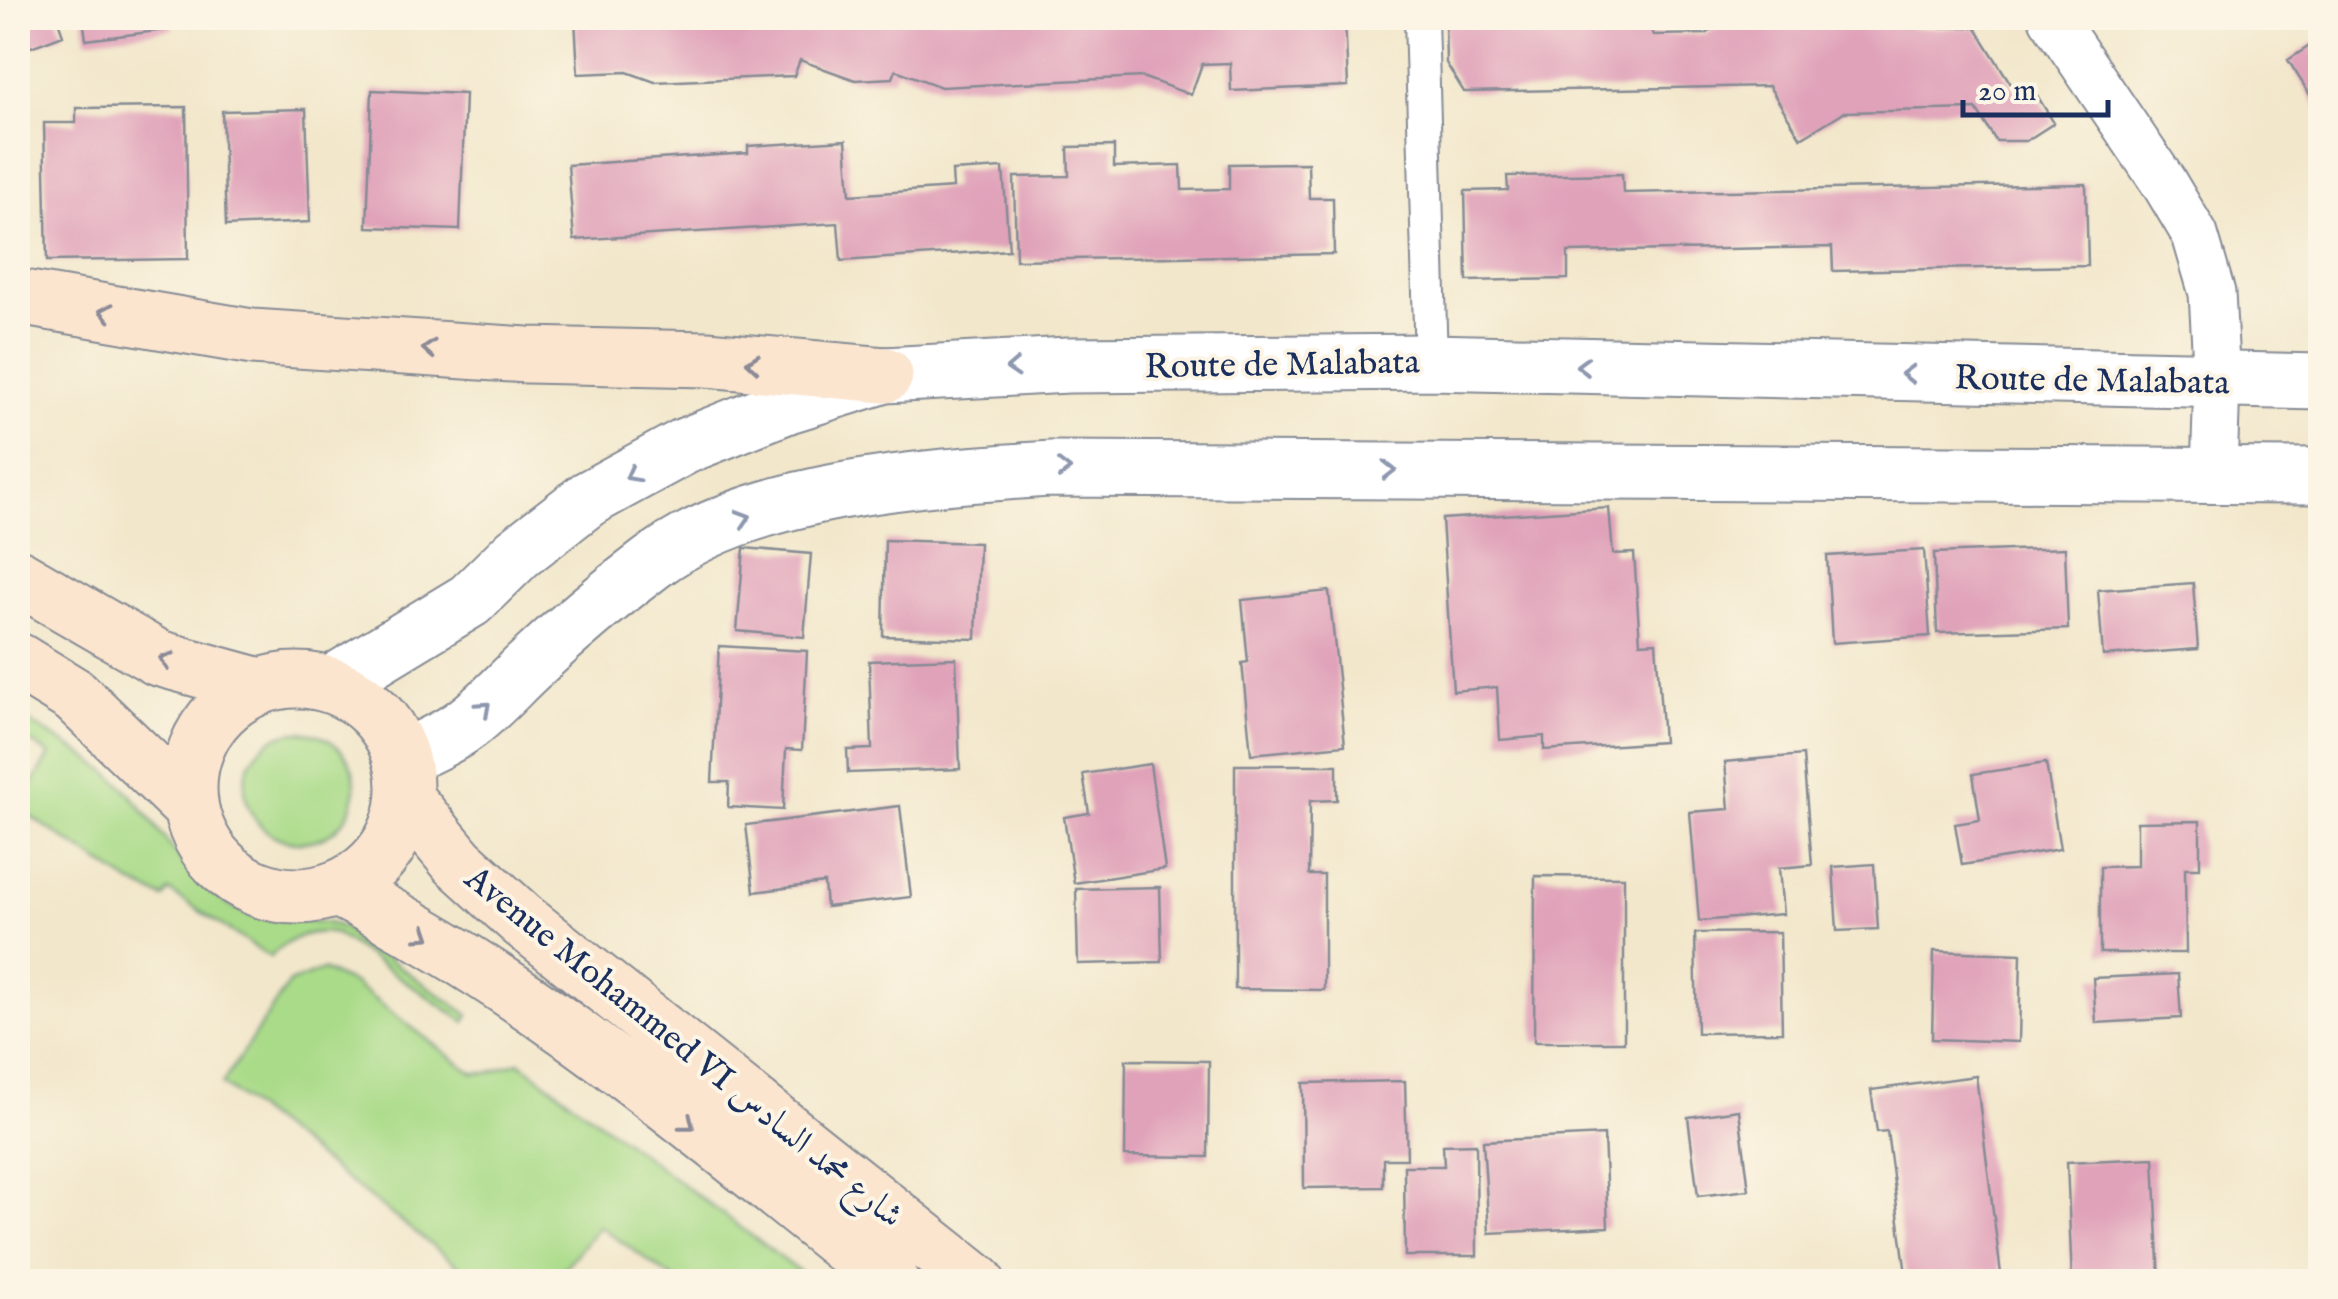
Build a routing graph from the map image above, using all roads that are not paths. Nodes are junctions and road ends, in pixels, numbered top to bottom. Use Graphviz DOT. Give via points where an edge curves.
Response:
graph roads {
  1 [pos="1421,18"];
  2 [pos="2052,18"];
  3 [pos="18,297"];
  4 [pos="1430,362"];
  5 [pos="885,376"];
  6 [pos="2217,382"];
  7 [pos="2320,382"];
  8 [pos="2214,474"];
  9 [pos="2320,476"];
  10 [pos="18,577"];
  11 [pos="18,661"];
  12 [pos="330,685"];
  13 [pos="260,686"];
  14 [pos="403,779"];
  15 [pos="190,807"];
  16 [pos="338,889"];
  17 [pos="891,1282"];
  18 [pos="977,1282"];
  1 -- 4 [label="street"];
  2 -- 6 [label="street" via="2195,235 2212,292"];
  5 -- 3 [label="main road, one-way" via="707,359 252,337"];
  4 -- 5 [label="street, Route de Malabata, one-way" via="1068,366"];
  6 -- 4 [label="street, Route de Malabata, one-way"];
  5 -- 12 [label="street, Route de Malabata, one-way" via="685,446 588,499 470,600"];
  6 -- 7 [label="street, Route de Malabata"];
  6 -- 8 [label="street"];
  8 -- 9 [label="street"];
  14 -- 8 [label="street, one-way" via="584,616 658,559 723,524 867,486 1051,469"];
  13 -- 10 [label="main road, one-way" via="158,658"];
  11 -- 15 [label="main road" via="75,696"];
  12 -- 13 [label="main road" via="307,680"];
  12 -- 14 [label="main road" via="375,713 391,735"];
  13 -- 15 [label="main road" via="237,697 203,734 188,782"];
  14 -- 16 [label="main road" via="398,826 385,852"];
  14 -- 18 [label="main road, Avenue Mohammed VI شارع محمد السادس" via="458,862 523,921"];
  15 -- 16 [label="main road" via="213,857 258,890 312,896"];
  16 -- 17 [label="main road, Avenue Mohammed VI شارع محمد السادس, one-way" via="400,919 557,1024"];
}
